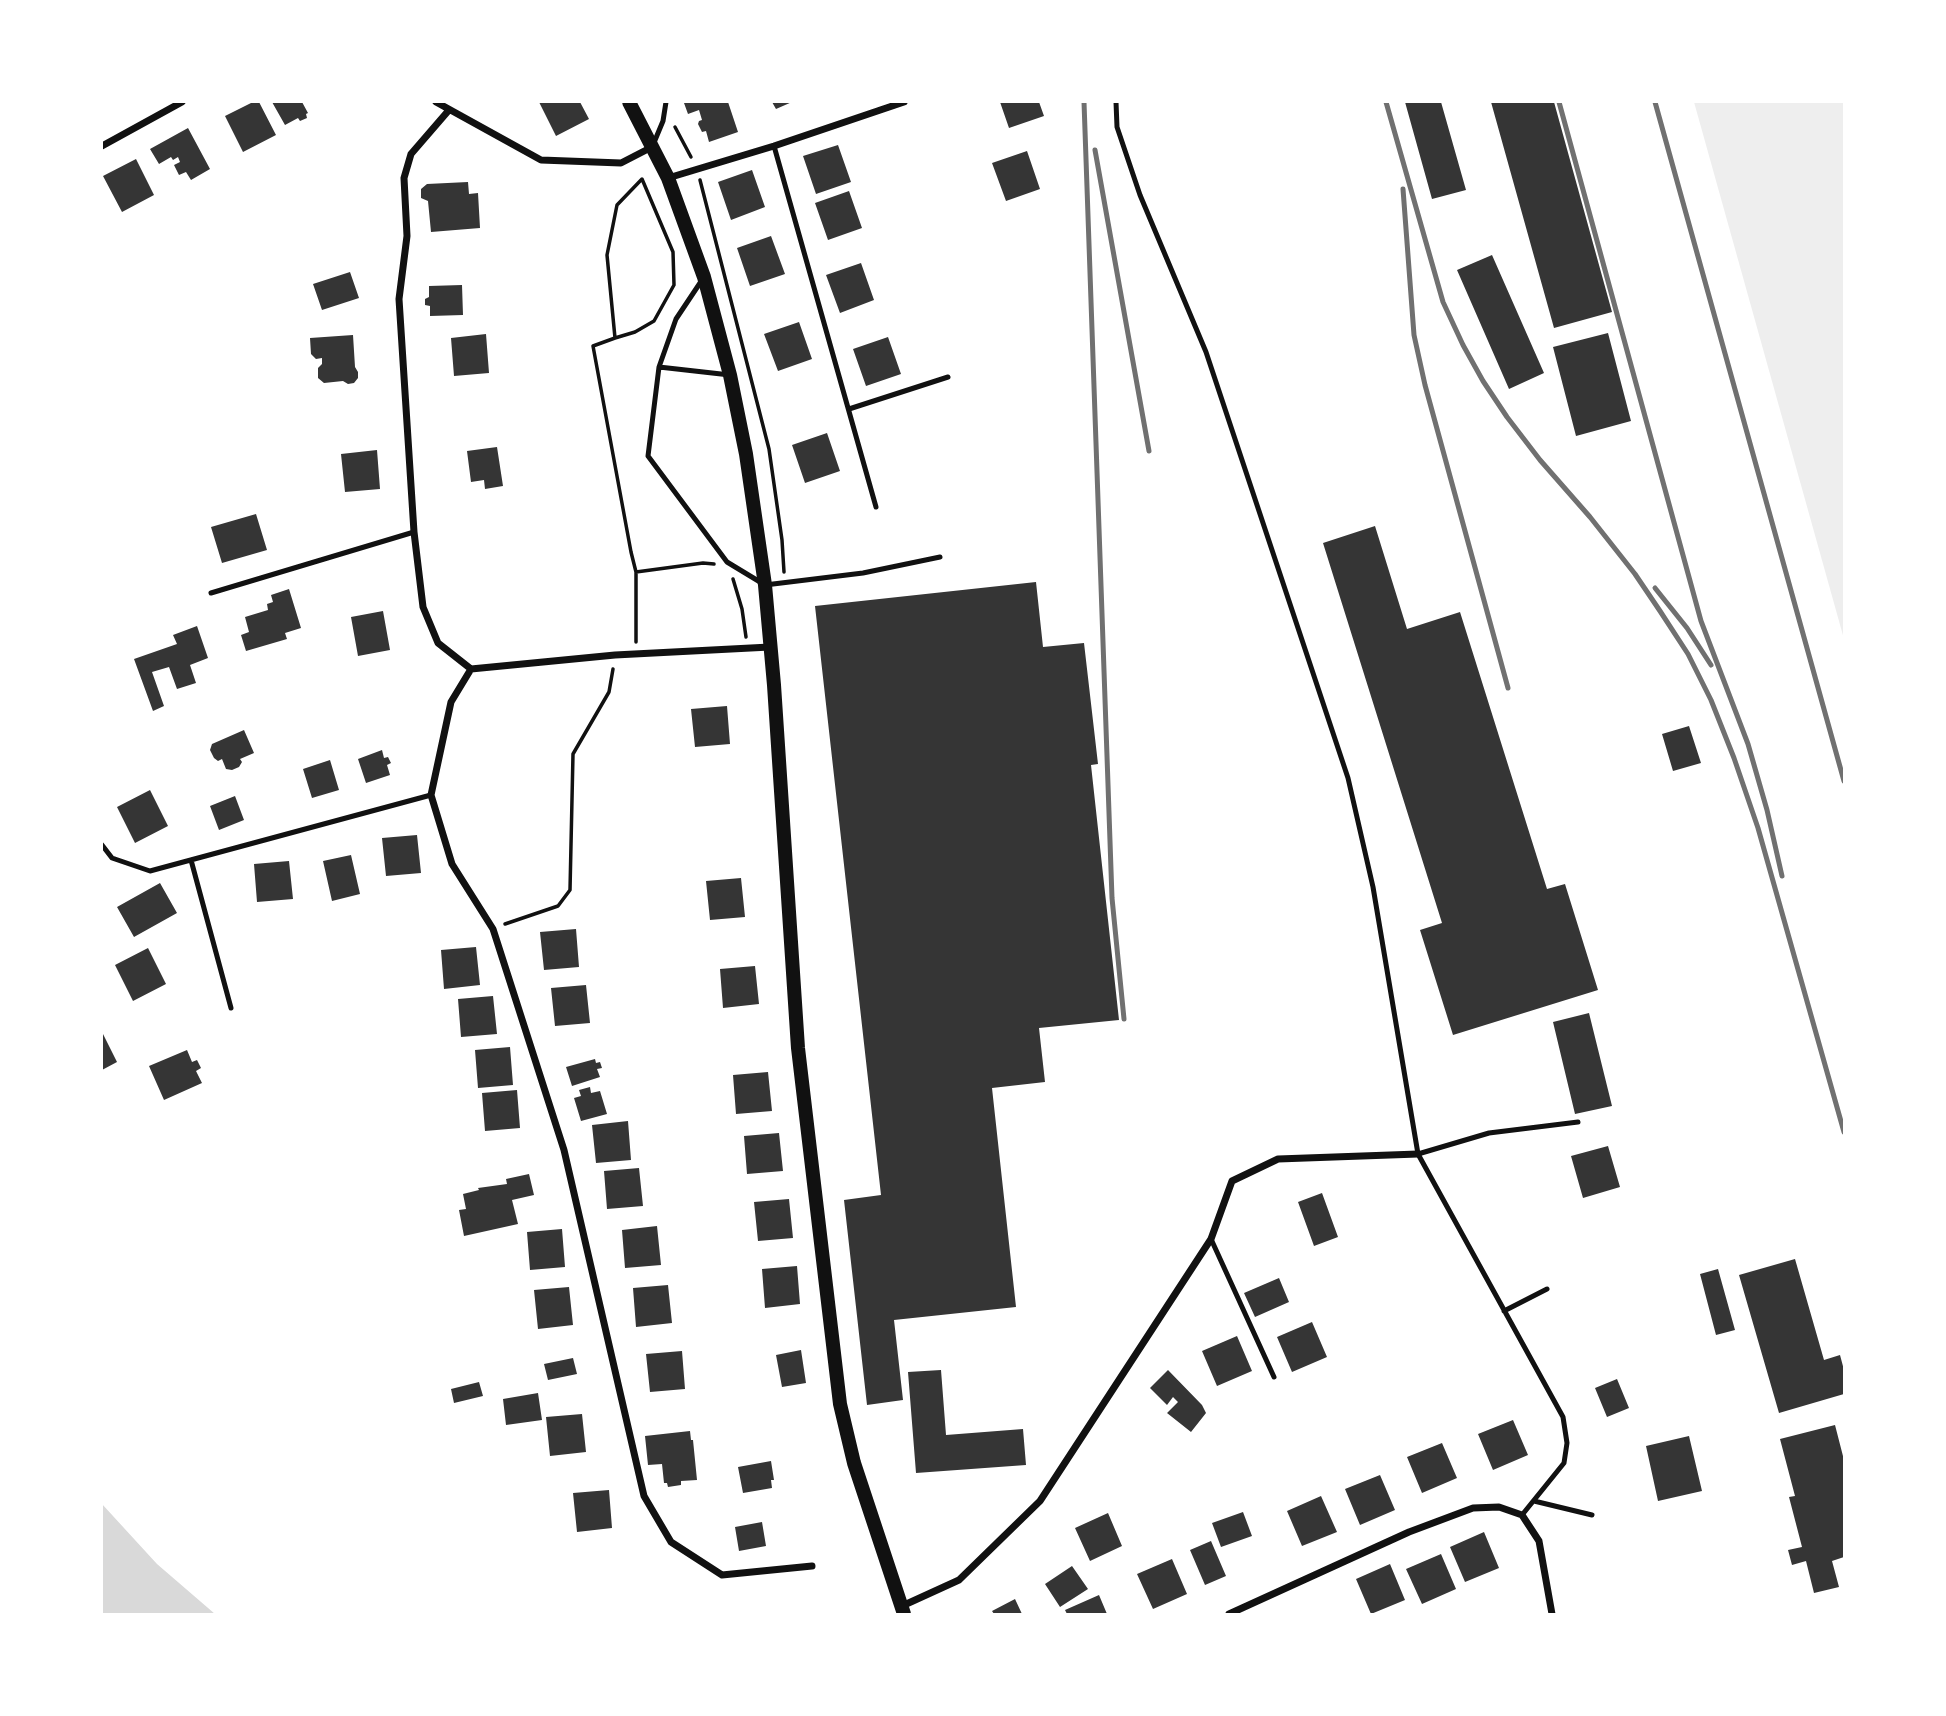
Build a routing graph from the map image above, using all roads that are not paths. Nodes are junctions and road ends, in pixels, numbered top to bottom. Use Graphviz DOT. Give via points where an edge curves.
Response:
graph roads {
  1 [pos="182,102"];
  2 [pos="436,102"];
  3 [pos="629,102"];
  4 [pos="666,102"];
  5 [pos="904,102"];
  6 [pos="1116,102"];
  7 [pos="449,110"];
  8 [pos="102,146"];
  9 [pos="653,146"];
  10 [pos="774,146"];
  11 [pos="668,178"];
  12 [pos="704,277"];
  13 [pos="659,367"];
  14 [pos="730,375"];
  15 [pos="948,377"];
  16 [pos="849,409"];
  17 [pos="876,507"];
  18 [pos="414,532"];
  19 [pos="940,557"];
  20 [pos="765,585"];
  21 [pos="211,593"];
  22 [pos="771,647"];
  23 [pos="471,669"];
  24 [pos="432,795"];
  25 [pos="102,845"];
  26 [pos="191,860"];
  27 [pos="231,1008"];
  28 [pos="1578,1122"];
  29 [pos="1418,1154"];
  30 [pos="1211,1239"];
  31 [pos="1547,1289"];
  32 [pos="1504,1311"];
  33 [pos="1274,1377"];
  34 [pos="1534,1501"];
  35 [pos="1522,1515"];
  36 [pos="1592,1515"];
  37 [pos="812,1566"];
  38 [pos="903,1610"];
  39 [pos="1229,1615"];
  40 [pos="1552,1615"];
  1 -- 8 [label="street"];
  2 -- 7 [label="street"];
  3 -- 9 [label="main road"];
  4 -- 9 [label="lane"];
  5 -- 10 [label="street"];
  6 -- 29 [label="lane" via="1118,127 1140,195 1206,352 1348,778 1373,887"];
  7 -- 9 [label="street" via="541,160 621,163"];
  7 -- 18 [label="street" via="411,154 404,178 407,236 399,299"];
  9 -- 11 [label="main road"];
  10 -- 11 [label="street"];
  10 -- 16 [label="lane"];
  11 -- 12 [label="main road"];
  12 -- 13 [label="lane" via="676,319"];
  12 -- 14 [label="main road"];
  13 -- 14 [label="lane"];
  13 -- 20 [label="lane" via="648,456 727,562"];
  14 -- 20 [label="main road"];
  15 -- 16 [label="lane"];
  16 -- 17 [label="lane"];
  18 -- 21 [label="lane"];
  18 -- 23 [label="street" via="423,607 438,643"];
  19 -- 20 [label="lane" via="863,573"];
  20 -- 22 [label="main road"];
  22 -- 23 [label="street"];
  22 -- 38 [label="main road" via="799,1048 840,1404 854,1463"];
  23 -- 24 [label="street" via="451,702"];
  24 -- 26 [label="lane"];
  24 -- 37 [label="street" via="452,864 493,929 564,1150 644,1496 671,1542 722,1575"];
  25 -- 26 [label="lane" via="112,859 150,871"];
  26 -- 27 [label="lane"];
  28 -- 29 [label="lane" via="1489,1133"];
  29 -- 30 [label="street" via="1278,1159 1231,1181"];
  29 -- 32 [label="lane"];
  30 -- 33 [label="lane"];
  30 -- 38 [label="street" via="1040,1501 959,1580"];
  31 -- 32 [label="lane"];
  32 -- 34 [label="lane" via="1563,1417 1564,1463"];
  34 -- 35 [label="lane"];
  34 -- 36 [label="lane"];
  35 -- 39 [label="street" via="1499,1507 1473,1508 1409,1532"];
  35 -- 40 [label="street" via="1539,1541"];
}
